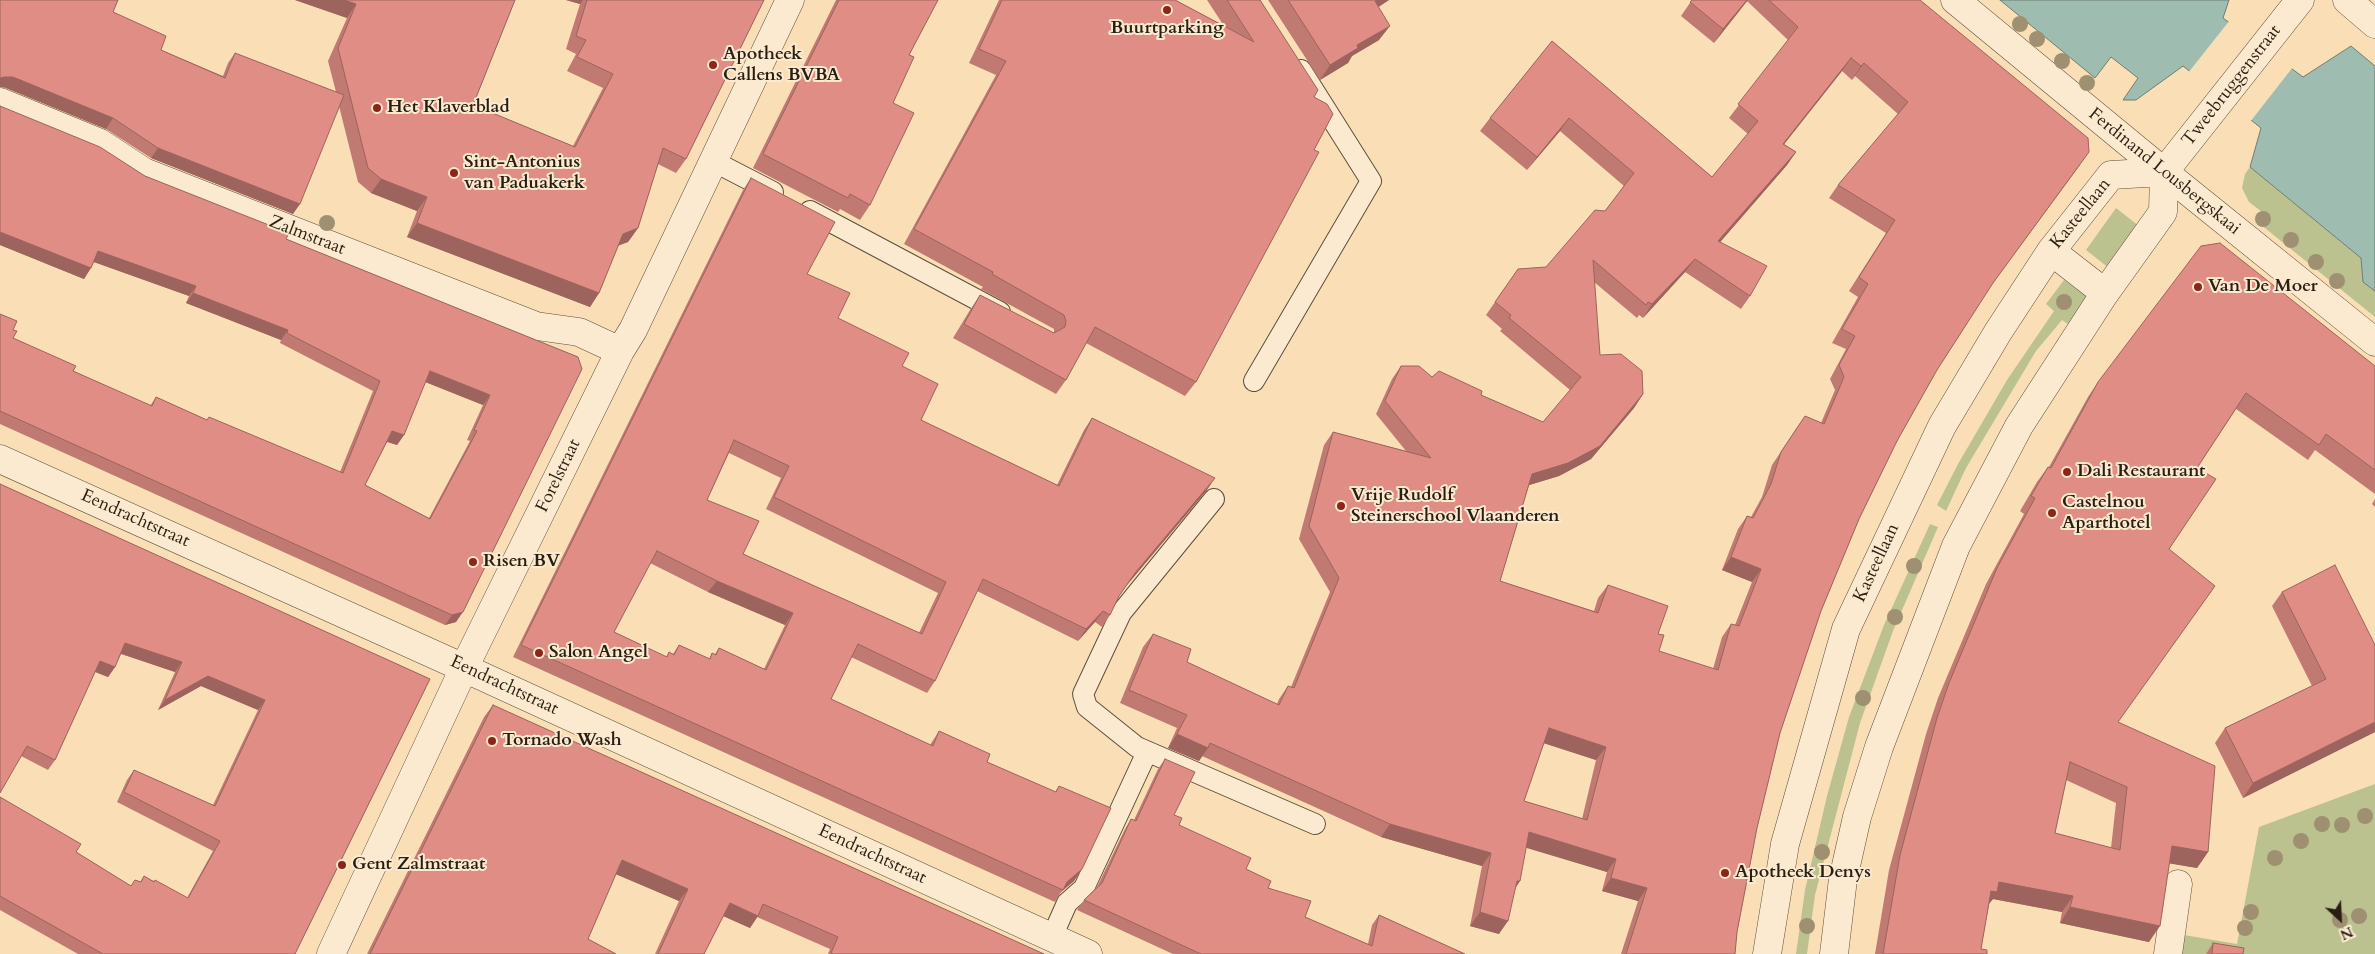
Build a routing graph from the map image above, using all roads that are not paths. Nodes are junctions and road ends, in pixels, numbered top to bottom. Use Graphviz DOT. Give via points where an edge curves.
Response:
graph roads {
  1 [pos="790,0"];
  2 [pos="1955,0"];
  3 [pos="2300,0"];
  4 [pos="2347,0"];
  5 [pos="2375,24"];
  6 [pos="1291,56"];
  7 [pos="0,102"];
  8 [pos="712,161"];
  9 [pos="2164,172"];
  10 [pos="2051,251"];
  11 [pos="2105,293"];
  12 [pos="1018,322"];
  13 [pos="2375,342"];
  14 [pos="620,351"];
  15 [pos="1254,381"];
  16 [pos="0,459"];
  17 [pos="1214,499"];
  18 [pos="464,668"];
  19 [pos="1147,752"];
  20 [pos="1315,824"];
  21 [pos="2178,884"];
  22 [pos="1052,937"];
  23 [pos="331,954"];
  24 [pos="1088,954"];
  25 [pos="1767,954"];
  26 [pos="1834,954"];
  27 [pos="2168,954"];
  1 -- 8 [label="street, Forelstraat"];
  2 -- 9 [label="street, Ferdinand Lousbergskaai"];
  3 -- 9 [label="street, Tweebruggenstraat"];
  4 -- 5 [label="street"];
  6 -- 15 [label="lane" via="1371,181"];
  7 -- 14 [label="street, Zalmstraat" via="100,143 144,172 536,326 579,332"];
  8 -- 12 [label="lane"];
  8 -- 14 [label="street, Forelstraat" via="633,330"];
  9 -- 10 [label="street, Kasteellaan" via="2111,175"];
  9 -- 11 [label="street" via="2163,212"];
  9 -- 13 [label="street, Ferdinand Lousbergskaai"];
  10 -- 11 [label="street"];
  10 -- 25 [label="street, Kasteellaan" via="1942,426 1846,629 1785,844"];
  11 -- 26 [label="street" via="2019,426 1956,546 1879,747 1857,817 1844,879"];
  14 -- 18 [label="street, Forelstraat"];
  16 -- 18 [label="street, Eendrachtstraat"];
  17 -- 19 [label="lane" via="1121,613 1083,694 1087,707"];
  18 -- 22 [label="street, Eendrachtstraat"];
  18 -- 23 [label="street, Forelstraat"];
  19 -- 20 [label="lane"];
  19 -- 22 [label="lane" via="1084,888 1067,903"];
  21 -- 27 [label="street"];
  22 -- 24 [label="street, Eendrachtstraat"];
}
